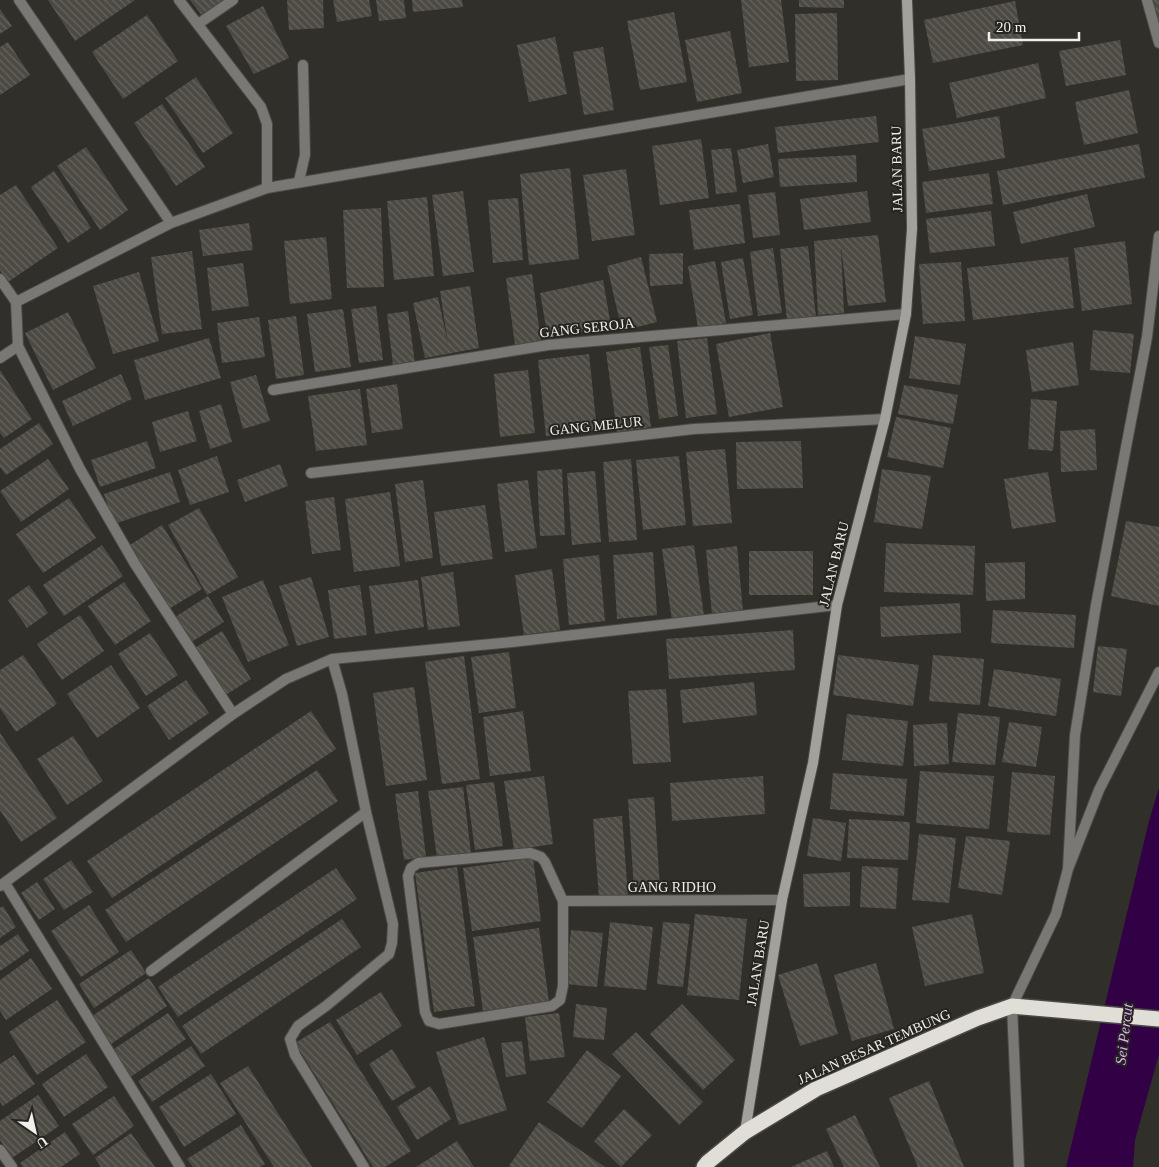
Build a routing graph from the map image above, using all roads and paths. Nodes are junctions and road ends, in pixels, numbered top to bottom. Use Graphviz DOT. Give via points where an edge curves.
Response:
graph roads {
  1 [pos="19,0"];
  2 [pos="179,0"];
  3 [pos="233,0"];
  4 [pos="907,0"];
  5 [pos="1147,0"];
  6 [pos="198,24"];
  7 [pos="1159,43"];
  8 [pos="303,65"];
  9 [pos="910,79"];
  10 [pos="299,181"];
  11 [pos="267,188"];
  12 [pos="171,223"];
  13 [pos="1159,236"];
  14 [pos="0,279"];
  15 [pos="16,302"];
  16 [pos="906,314"];
  17 [pos="18,346"];
  18 [pos="0,358"];
  19 [pos="273,390"];
  20 [pos="885,419"];
  21 [pos="310,473"];
  22 [pos="837,605"];
  23 [pos="332,659"];
  24 [pos="1159,672"];
  25 [pos="233,714"];
  26 [pos="366,812"];
  27 [pos="1068,870"];
  28 [pos="2,884"];
  29 [pos="782,900"];
  30 [pos="563,902"];
  31 [pos="151,971"];
  32 [pos="1012,1006"];
  33 [pos="1159,1019"];
  34 [pos="745,1132"];
  35 [pos="0,1150"];
  36 [pos="12,1167"];
  37 [pos="180,1167"];
  38 [pos="364,1167"];
  39 [pos="704,1167"];
  40 [pos="1019,1167"];
  1 -- 12 [label="street"];
  2 -- 6 [label="street"];
  3 -- 6 [label="street"];
  4 -- 9 [label="main road, JALAN BARU"];
  5 -- 7 [label="street"];
  6 -- 11 [label="street" via="261,107 267,124"];
  8 -- 10 [label="street" via="304,155"];
  9 -- 10 [label="street"];
  9 -- 16 [label="main road, JALAN BARU" via="912,229"];
  10 -- 11 [label="street"];
  11 -- 12 [label="street"];
  12 -- 15 [label="street"];
  13 -- 27 [label="street" via="1147,337 1096,605 1075,736"];
  14 -- 15 [label="street"];
  15 -- 17 [label="street"];
  16 -- 19 [label="street, GANG SEROJA" via="548,345"];
  16 -- 20 [label="main road, JALAN BARU"];
  17 -- 18 [label="street"];
  17 -- 25 [label="street" via="80,469 135,564"];
  20 -- 21 [label="street, GANG MELUR" via="694,429"];
  20 -- 22 [label="main road, JALAN BARU"];
  22 -- 23 [label="street"];
  22 -- 29 [label="main road, JALAN BARU" via="813,763"];
  23 -- 25 [label="street" via="286,679"];
  23 -- 26 [label="street"];
  24 -- 27 [label="street" via="1099,790"];
  25 -- 28 [label="street"];
  26 -- 31 [label="street"];
  26 -- 38 [label="street" via="393,924 389,954 298,1026 290,1039 295,1055"];
  27 -- 32 [label="street" via="1056,914"];
  28 -- 37 [label="street"];
  29 -- 30 [label="street, GANG RIDHO"];
  29 -- 34 [label="main road, JALAN BARU"];
  30 -- 30 [label="street" via="548,866 536,854 418,863 410,868 408,876 425,1012 429,1021 439,1024 557,1004 563,986"];
  32 -- 33 [label="highway, JALAN BESAR TEMBUNG"];
  32 -- 34 [label="highway, JALAN BESAR TEMBUNG" via="816,1089"];
  32 -- 40 [label="street"];
  34 -- 39 [label="highway, JALAN BESAR TEMBUNG"];
  35 -- 36 [label="street"];
}
